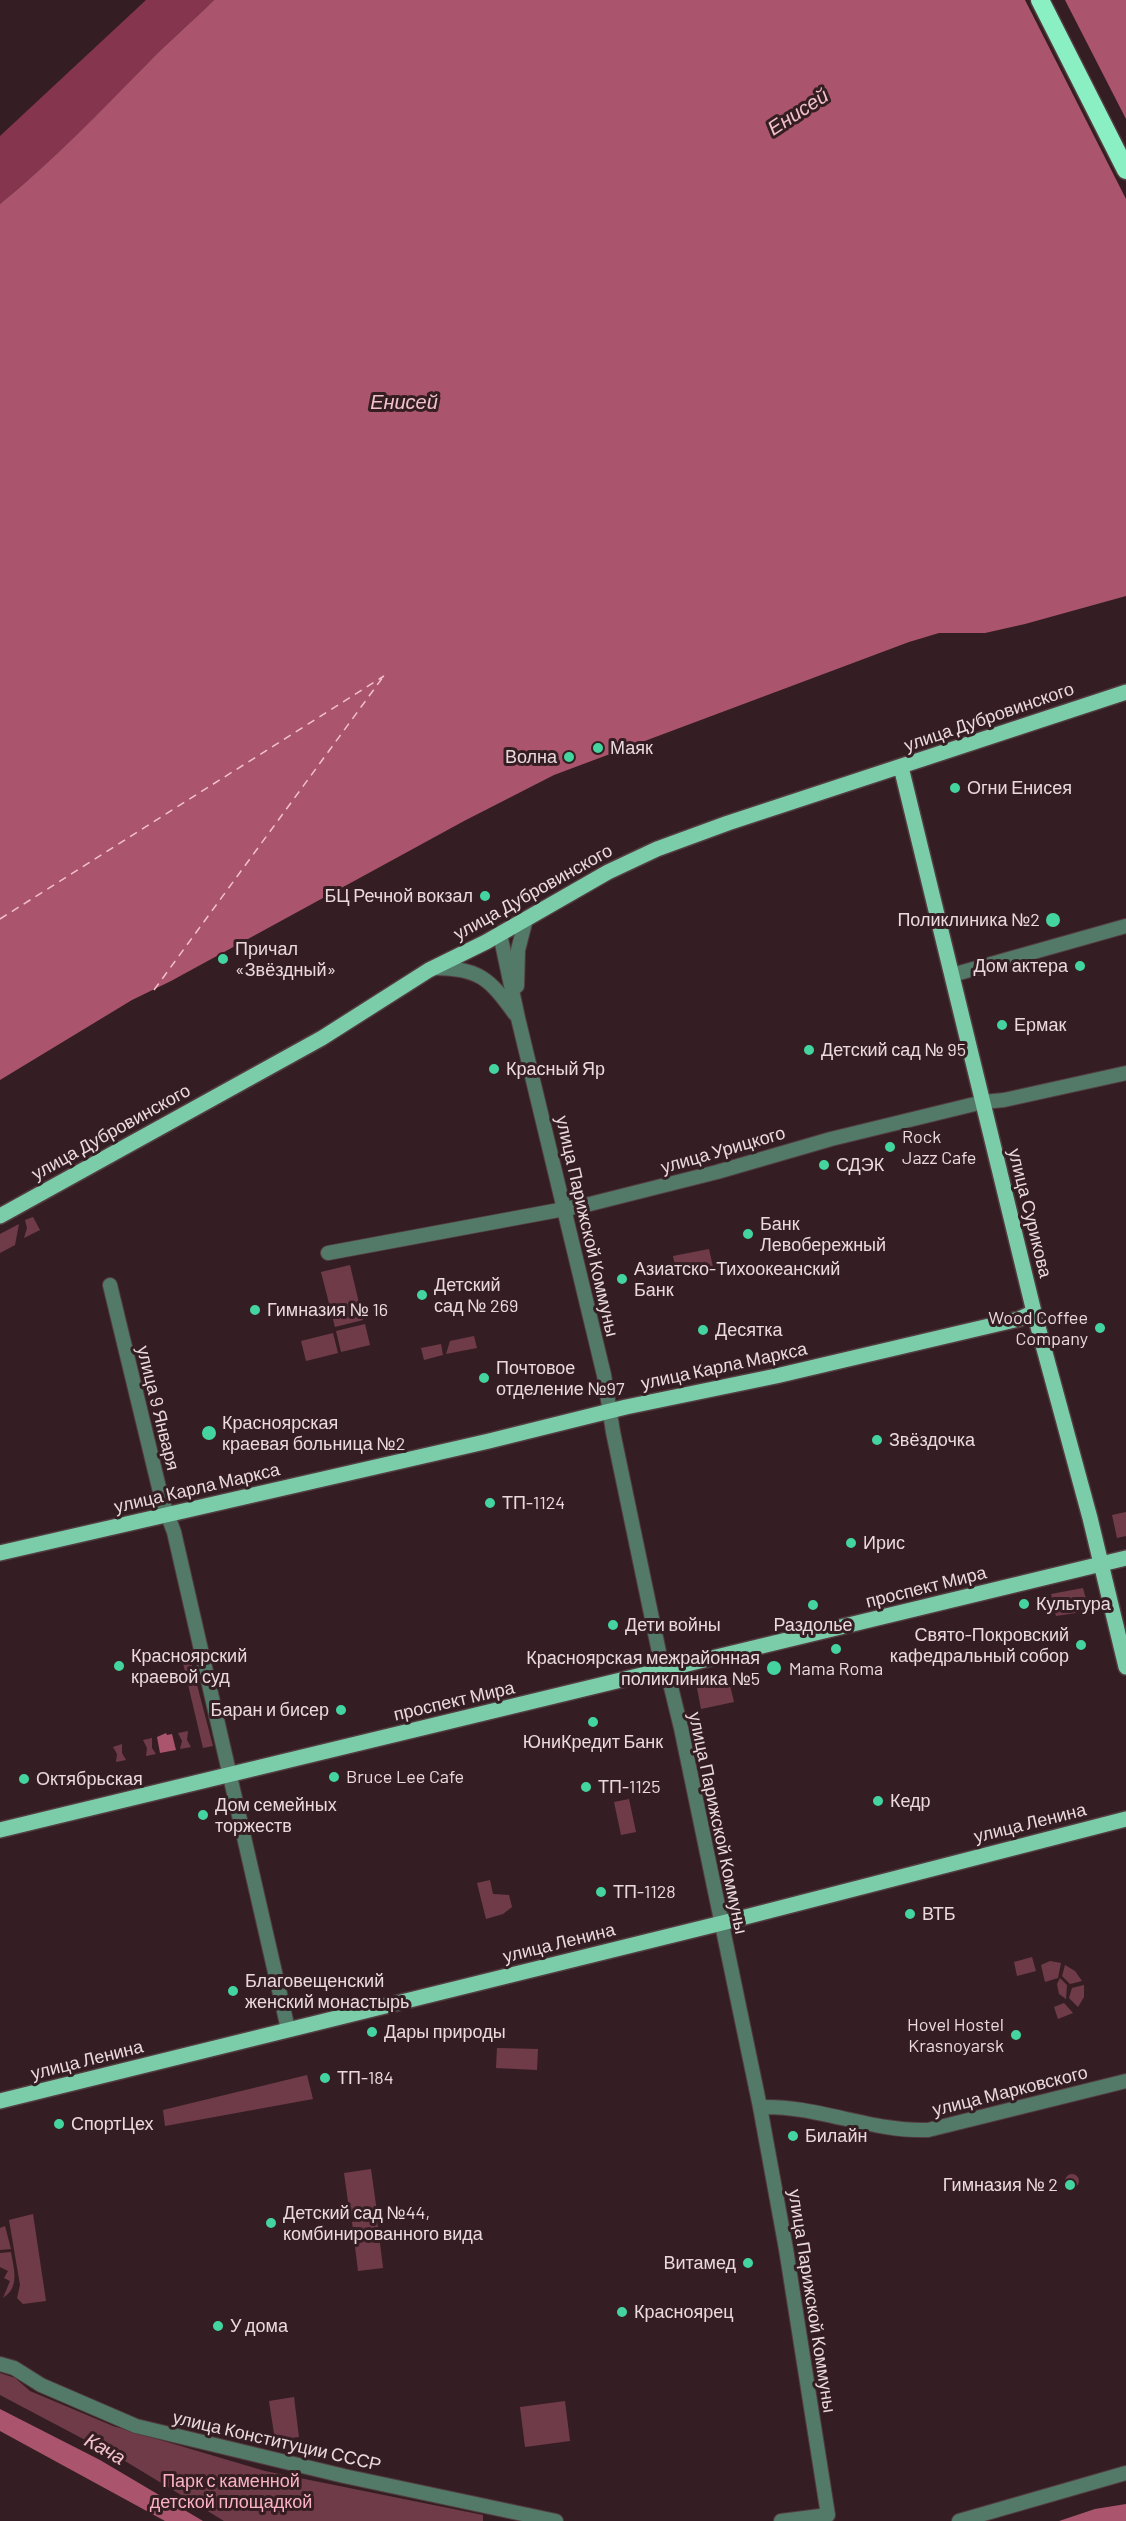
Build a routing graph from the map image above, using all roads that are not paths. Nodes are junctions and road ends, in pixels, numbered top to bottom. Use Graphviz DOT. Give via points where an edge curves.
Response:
graph roads {
  1 [pos="1040,0"];
  2 [pos="1050,0"];
  3 [pos="1126,148"];
  4 [pos="1126,170"];
  5 [pos="1126,692"];
  6 [pos="901,767"];
  7 [pos="526,919"];
  8 [pos="1126,926"];
  9 [pos="501,934"];
  10 [pos="433,968"];
  11 [pos="952,975"];
  12 [pos="518,1018"];
  13 [pos="1126,1073"];
  14 [pos="983,1102"];
  15 [pos="564,1209"];
  16 [pos="0,1216"];
  17 [pos="328,1252"];
  18 [pos="110,1285"];
  19 [pos="1034,1312"];
  20 [pos="609,1412"];
  21 [pos="168,1514"];
  22 [pos="0,1553"];
  23 [pos="1126,1558"];
  24 [pos="1102,1564"];
  25 [pos="1126,1666"];
  26 [pos="665,1669"];
  27 [pos="229,1775"];
  28 [pos="1126,1819"];
  29 [pos="0,1830"];
  30 [pos="722,1923"];
  31 [pos="288,2029"];
  32 [pos="1126,2081"];
  33 [pos="0,2101"];
  34 [pos="760,2107"];
  35 [pos="0,2364"];
  36 [pos="1126,2473"];
  37 [pos="834,2518"];
  38 [pos="556,2521"];
  39 [pos="781,2521"];
  40 [pos="959,2521"];
  1 -- 4 [label="highway"];
  2 -- 3 [label="highway"];
  5 -- 6 [label="main road, улица Дубровинского"];
  6 -- 7 [label="main road, улица Дубровинского" via="674,842 608,872"];
  6 -- 11 [label="main road, улица Сурикова"];
  7 -- 9 [label="main road, улица Дубровинского"];
  7 -- 12 [label="street" via="518,950"];
  8 -- 11 [label="street"];
  9 -- 10 [label="main road, улица Дубровинского"];
  9 -- 12 [label="street, улица Парижской Коммуны"];
  10 -- 12 [label="street" via="455,968 494,984"];
  10 -- 16 [label="main road, улица Дубровинского" via="322,1038"];
  11 -- 14 [label="main road, улица Сурикова"];
  12 -- 15 [label="street, улица Парижской Коммуны"];
  13 -- 14 [label="street, улица Урицкого"];
  14 -- 15 [label="street, улица Урицкого"];
  14 -- 19 [label="main road, улица Сурикова"];
  15 -- 17 [label="street, улица Урицкого"];
  15 -- 20 [label="street, улица Парижской Коммуны" via="604,1375"];
  18 -- 21 [label="street, улица 9 Января"];
  19 -- 20 [label="main road, улица Карла Маркса" via="1019,1319"];
  19 -- 24 [label="main road, улица Сурикова"];
  20 -- 21 [label="main road, улица Карла Маркса"];
  20 -- 26 [label="street, улица Парижской Коммуны"];
  21 -- 22 [label="main road, улица Карла Маркса"];
  21 -- 27 [label="street, улица 9 Января"];
  23 -- 24 [label="main road, проспект Мира"];
  24 -- 25 [label="main road, улица Сурикова"];
  24 -- 26 [label="main road, проспект Мира"];
  26 -- 27 [label="main road, проспект Мира"];
  26 -- 30 [label="street, улица Парижской Коммуны"];
  27 -- 29 [label="main road, проспект Мира"];
  27 -- 31 [label="street, улица 9 Января"];
  28 -- 30 [label="main road, улица Ленина"];
  30 -- 31 [label="main road, улица Ленина"];
  30 -- 34 [label="street, улица Парижской Коммуны"];
  31 -- 33 [label="main road, улица Ленина"];
  32 -- 34 [label="street, улица Марковского" via="928,2130 897,2130 782,2106"];
  34 -- 37 [label="street, улица Парижской Коммуны"];
  35 -- 38 [label="street, улица Конституции СССР" via="136,2426"];
  36 -- 40 [label="street"];
  37 -- 39 [label="street"];
}
